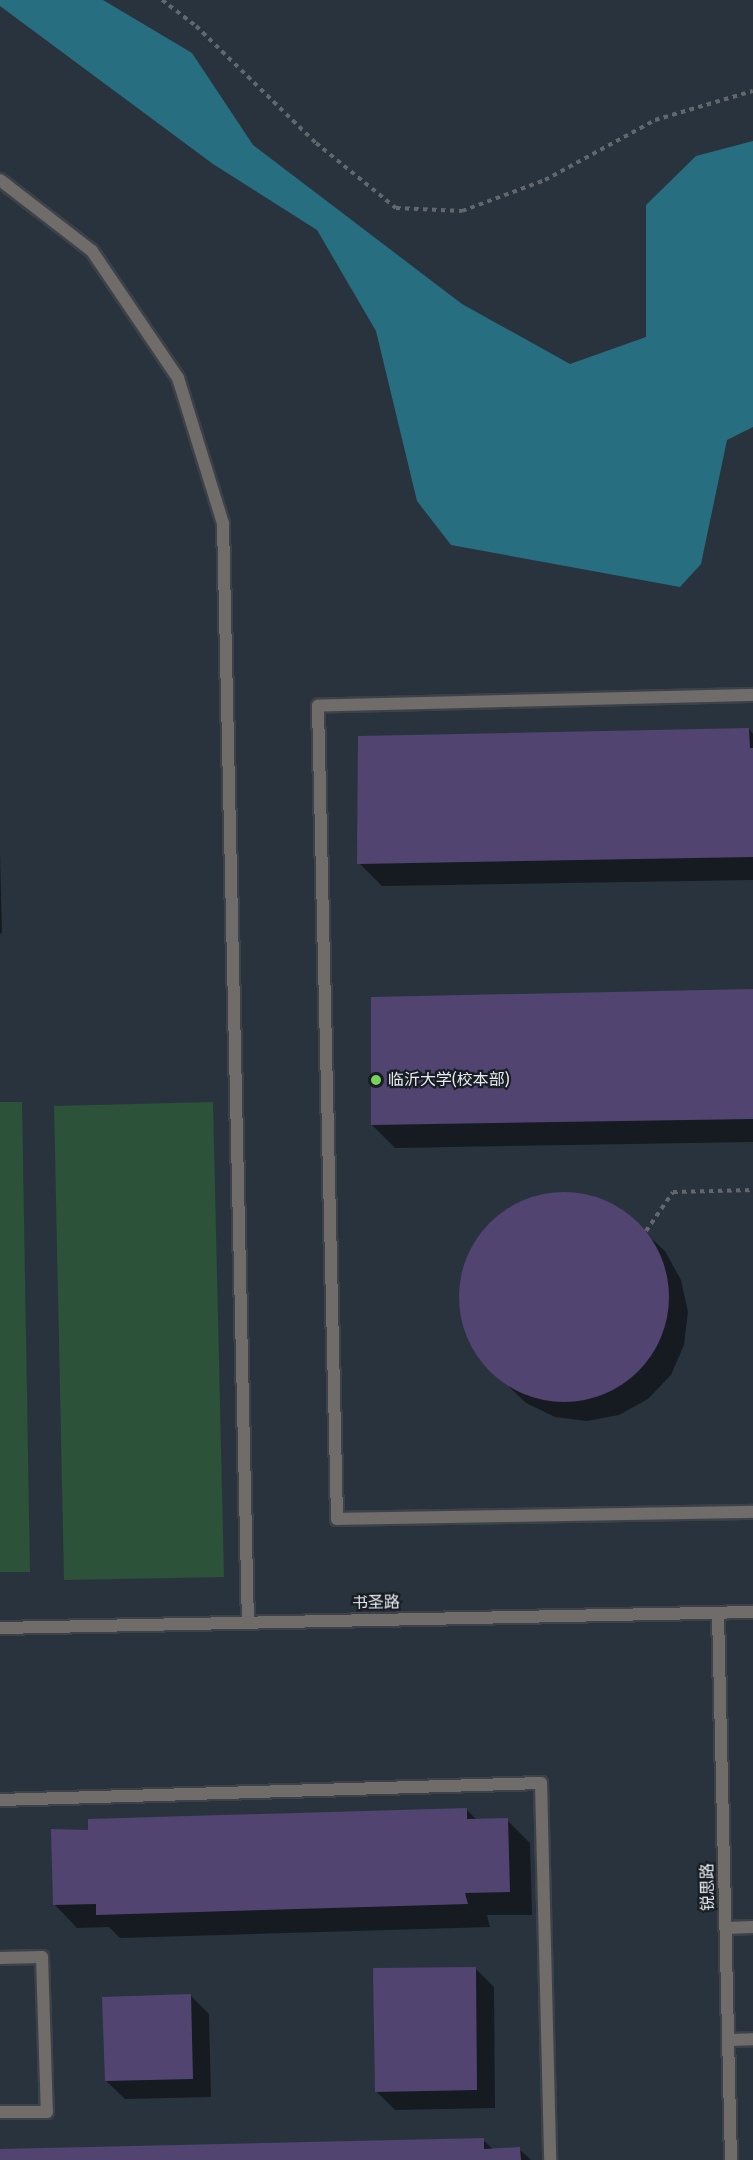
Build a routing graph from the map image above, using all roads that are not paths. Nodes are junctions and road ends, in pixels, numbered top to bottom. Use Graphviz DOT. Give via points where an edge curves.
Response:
graph roads {
  1 [pos="0,180"];
  2 [pos="753,695"];
  3 [pos="753,1512"];
  4 [pos="753,1612"];
  5 [pos="718,1613"];
  6 [pos="248,1623"];
  7 [pos="0,1628"];
  8 [pos="0,1800"];
  9 [pos="753,1927"];
  10 [pos="726,1928"];
  11 [pos="0,1958"];
  12 [pos="753,2039"];
  13 [pos="729,2040"];
  14 [pos="0,2112"];
  15 [pos="550,2160"];
  16 [pos="731,2160"];
  1 -- 6 [label="street" via="92,250 178,378 223,523"];
  2 -- 3 [label="street" via="318,706 337,1519"];
  4 -- 5 [label="street, 书圣路"];
  5 -- 6 [label="street, 书圣路"];
  5 -- 10 [label="street, 锐思路"];
  6 -- 7 [label="street, 书圣路"];
  8 -- 15 [label="street" via="541,1783"];
  9 -- 10 [label="street"];
  10 -- 13 [label="street, 锐思路"];
  11 -- 14 [label="street" via="42,1957 46,2112"];
  12 -- 13 [label="street"];
  13 -- 16 [label="street, 锐思路"];
}
